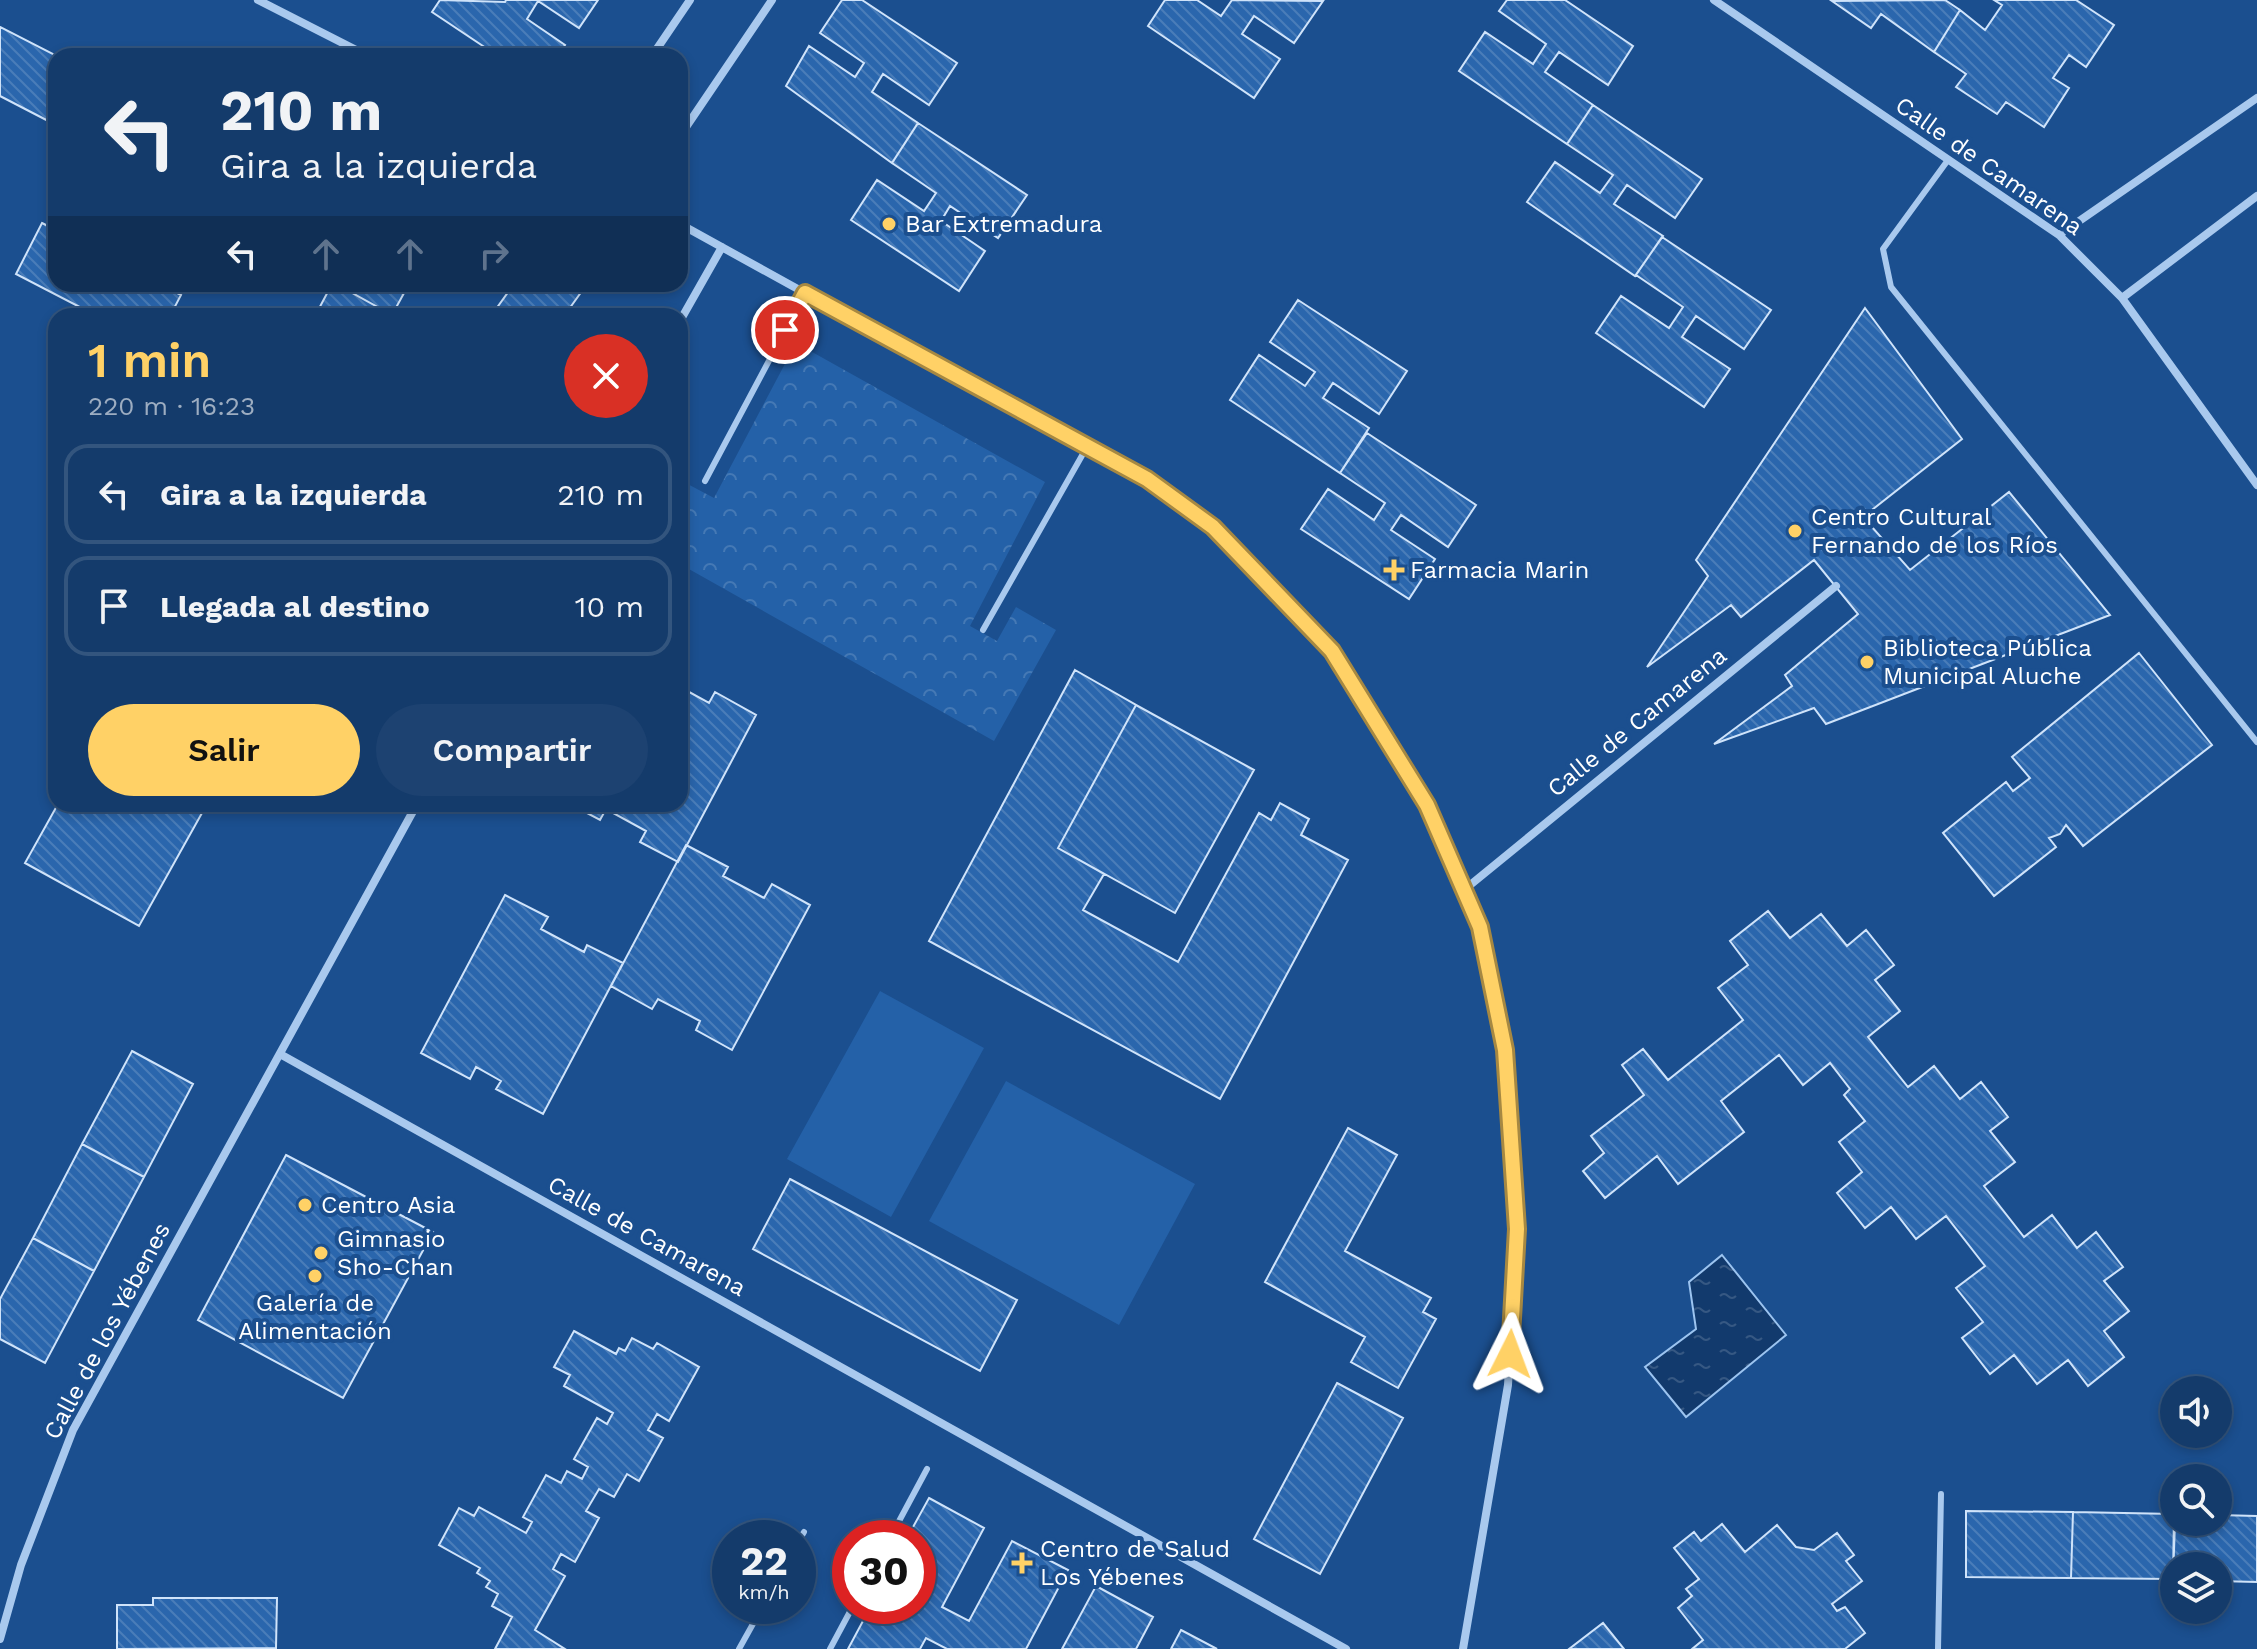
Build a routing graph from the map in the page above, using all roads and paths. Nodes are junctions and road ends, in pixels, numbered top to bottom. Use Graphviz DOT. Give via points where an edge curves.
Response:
graph roads {
  1 [pos="258,0"];
  2 [pos="690,0"];
  3 [pos="772,0"];
  4 [pos="1714,0"];
  5 [pos="352,48"];
  6 [pos="657,48"];
  7 [pos="2257,98"];
  8 [pos="688,124"];
  9 [pos="1948,160"];
  10 [pos="2257,196"];
  11 [pos="688,228"];
  12 [pos="2059,235"];
  13 [pos="722,247"];
  14 [pos="805,293"];
  15 [pos="2122,298"];
  16 [pos="687,308"];
  17 [pos="1088,445"];
  18 [pos="705,481"];
  19 [pos="2257,485"];
  20 [pos="1836,586"];
  21 [pos="983,630"];
  22 [pos="2257,742"];
  23 [pos="413,812"];
  24 [pos="1464,890"];
  25 [pos="280,1054"];
  26 [pos="927,1469"];
  27 [pos="1941,1494"];
  28 [pos="900,1520"];
  29 [pos="753,1624"];
  30 [pos="843,1624"];
  31 [pos="0,1639"];
  32 [pos="739,1649"];
  33 [pos="830,1649"];
  34 [pos="1346,1649"];
  35 [pos="1463,1649"];
  36 [pos="1938,1649"];
  1 -- 5 [label="street"];
  2 -- 6 [label="street"];
  3 -- 8 [label="street"];
  4 -- 9 [label="street, Calle de Camarena"];
  7 -- 12 [label="street"];
  9 -- 12 [label="street, Calle de Camarena"];
  9 -- 22 [label="lane" via="1883,249 1891,287"];
  10 -- 15 [label="street"];
  11 -- 13 [label="street"];
  12 -- 15 [label="street, Calle de Camarena"];
  13 -- 14 [label="street"];
  13 -- 16 [label="street"];
  14 -- 17 [label="street"];
  14 -- 18 [label="lane"];
  15 -- 19 [label="street, Calle de Camarena"];
  17 -- 21 [label="lane"];
  17 -- 24 [label="street" via="1213,527 1332,651 1427,805"];
  20 -- 24 [label="street, Calle de Camarena"];
  23 -- 25 [label="street"];
  24 -- 35 [label="street" via="1480,927 1505,1050 1517,1229 1508,1385"];
  25 -- 31 [label="street, Calle de los Yébenes" via="73,1430 21,1565"];
  25 -- 34 [label="street, Calle de Camarena"];
  26 -- 28 [label="lane"];
  27 -- 36 [label="lane"];
  29 -- 32 [label="lane"];
  30 -- 33 [label="lane"];
}
